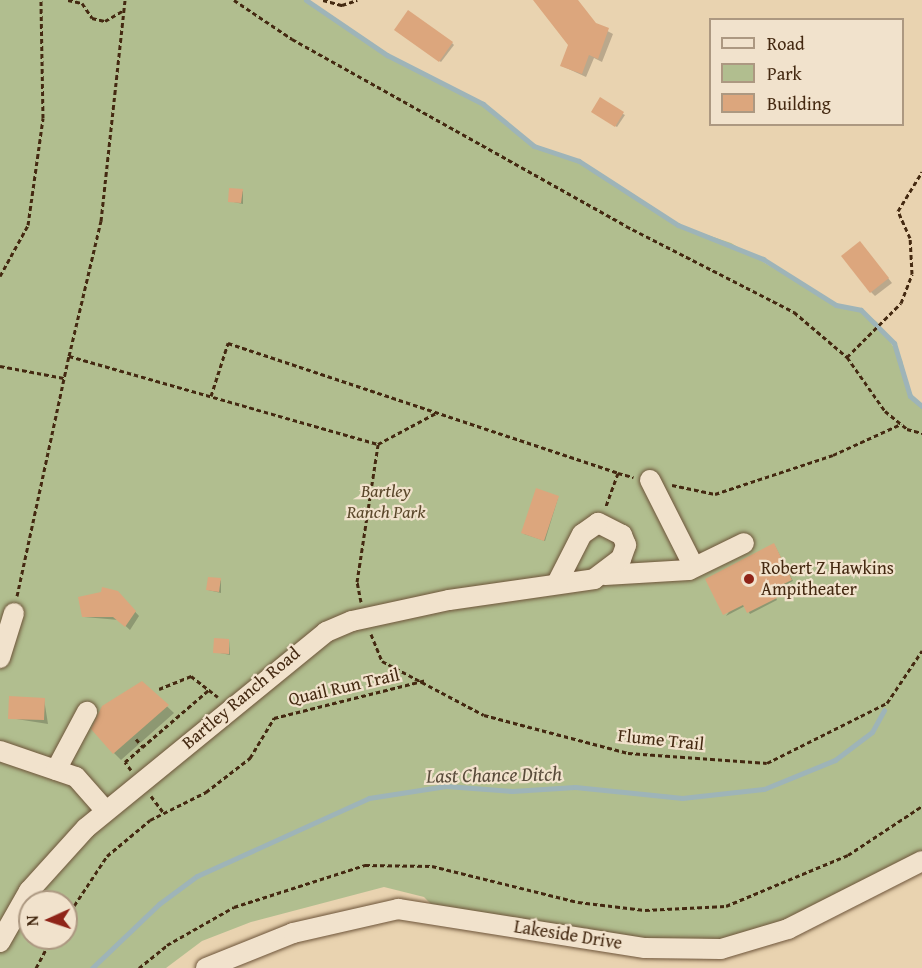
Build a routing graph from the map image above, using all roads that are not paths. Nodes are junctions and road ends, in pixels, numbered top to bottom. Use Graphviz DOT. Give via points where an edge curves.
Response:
graph roads {
  1 [pos="650,480"];
  2 [pos="744,543"];
  3 [pos="694,567"];
  4 [pos="605,575"];
  5 [pos="557,583"];
  6 [pos="15,613"];
  7 [pos="0,658"];
  8 [pos="87,712"];
  9 [pos="0,752"];
  10 [pos="56,770"];
  11 [pos="106,811"];
  12 [pos="922,861"];
  13 [pos="0,942"];
  14 [pos="206,968"];
  1 -- 3 [label="street"];
  2 -- 3 [label="street"];
  3 -- 4 [label="street, Bartley Ranch Road"];
  4 -- 5 [label="street, Bartley Ranch Road"];
  4 -- 5 [label="street" via="626,545 616,528 598,523 573,544"];
  5 -- 11 [label="street, Bartley Ranch Road" via="364,618 308,643"];
  6 -- 7 [label="street"];
  8 -- 10 [label="street"];
  9 -- 10 [label="street"];
  10 -- 11 [label="street" via="76,777"];
  11 -- 13 [label="street, Bartley Ranch Road" via="58,854"];
  12 -- 14 [label="street, Lakeside Drive" via="788,929 721,949 645,948 398,909 293,933"];
}
